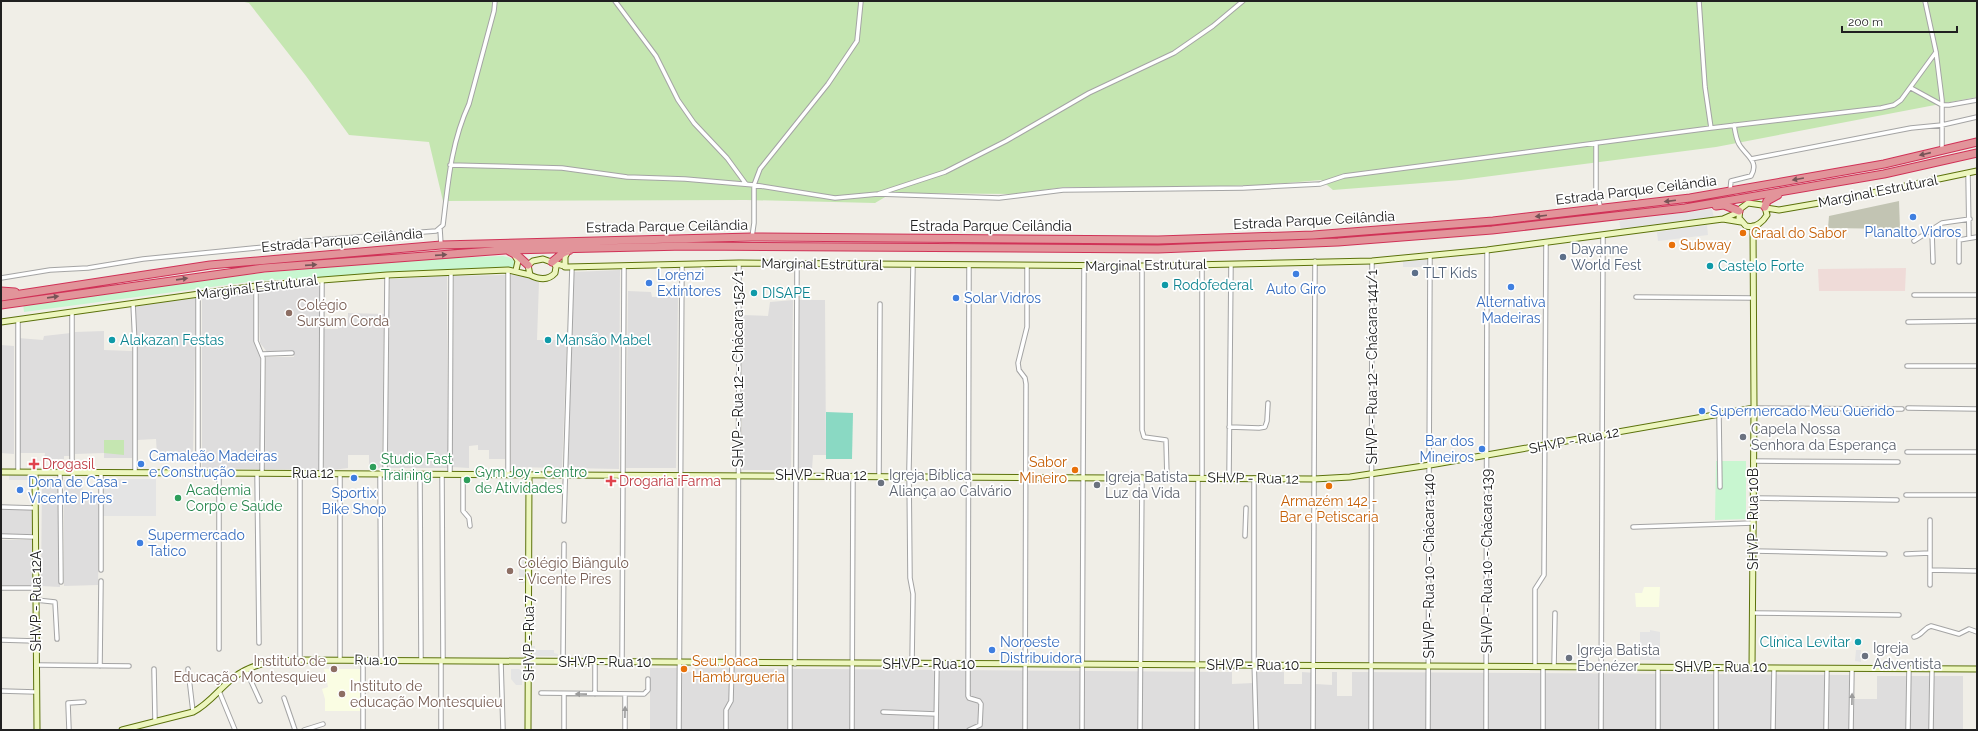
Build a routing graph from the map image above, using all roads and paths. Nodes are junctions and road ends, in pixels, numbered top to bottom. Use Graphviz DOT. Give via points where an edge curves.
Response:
graph roads {
  1 [pos="495,1"];
  2 [pos="615,1"];
  3 [pos="861,1"];
  4 [pos="1243,1"];
  5 [pos="1699,1"];
  6 [pos="1925,1"];
  7 [pos="1936,52"];
  8 [pos="1911,88"];
  9 [pos="1977,100"];
  10 [pos="1942,105"];
  11 [pos="1977,117"];
  12 [pos="1942,125"];
  13 [pos="1734,126"];
  14 [pos="1711,128"];
  15 [pos="1977,142"];
  16 [pos="1596,143"];
  17 [pos="1942,150"];
  18 [pos="1977,153"];
  19 [pos="1751,159"];
  20 [pos="450,165"];
  21 [pos="1977,170"];
  22 [pos="1968,173"];
  23 [pos="746,184"];
  24 [pos="754,185"];
  25 [pos="1799,188"];
  26 [pos="1730,191"];
  27 [pos="878,194"];
  28 [pos="1721,205"];
  29 [pos="1685,208"];
  30 [pos="1766,208"];
  31 [pos="1601,209"];
  32 [pos="1778,210"];
  33 [pos="1739,211"];
  34 [pos="1767,215"];
  35 [pos="1730,216"];
  36 [pos="1970,219"];
  37 [pos="1723,220"];
  38 [pos="1741,222"];
  39 [pos="1754,226"];
  40 [pos="440,229"];
  41 [pos="1932,231"];
  42 [pos="1603,236"];
  43 [pos="752,237"];
  44 [pos="1968,237"];
  45 [pos="1977,237"];
  46 [pos="1914,241"];
  47 [pos="1546,242"];
  48 [pos="441,245"];
  49 [pos="578,248"];
  50 [pos="1487,250"];
  51 [pos="508,251"];
  52 [pos="568,251"];
  53 [pos="1430,256"];
  54 [pos="1372,260"];
  55 [pos="1315,261"];
  56 [pos="553,262"];
  57 [pos="1932,262"];
  58 [pos="1958,262"];
  59 [pos="739,263"];
  60 [pos="797,264"];
  61 [pos="1231,264"];
  62 [pos="528,265"];
  63 [pos="682,265"];
  64 [pos="1202,265"];
  65 [pos="913,266"];
  66 [pos="969,266"];
  67 [pos="1027,266"];
  68 [pos="1084,266"];
  69 [pos="1142,266"];
  70 [pos="568,267"];
  71 [pos="624,267"];
  72 [pos="508,270"];
  73 [pos="515,270"];
  74 [pos="451,272"];
  75 [pos="555,273"];
  76 [pos="387,275"];
  77 [pos="530,275"];
  78 [pos="1,278"];
  79 [pos="322,280"];
  80 [pos="256,286"];
  81 [pos="1,290"];
  82 [pos="26,292"];
  83 [pos="198,294"];
  84 [pos="1914,295"];
  85 [pos="1977,296"];
  86 [pos="1,297"];
  87 [pos="1636,297"];
  88 [pos="1753,298"];
  89 [pos="15,303"];
  90 [pos="133,304"];
  91 [pos="880,304"];
  92 [pos="1,305"];
  93 [pos="1,308"];
  94 [pos="72,312"];
  95 [pos="18,320"];
  96 [pos="1977,321"];
  97 [pos="1,322"];
  98 [pos="1908,322"];
  99 [pos="292,353"];
  100 [pos="262,354"];
  101 [pos="1907,366"];
  102 [pos="1977,366"];
  103 [pos="1268,403"];
  104 [pos="1754,408"];
  105 [pos="1908,408"];
  106 [pos="1902,409"];
  107 [pos="1977,409"];
  108 [pos="1720,414"];
  109 [pos="1229,427"];
  110 [pos="1603,434"];
  111 [pos="1544,445"];
  112 [pos="1906,452"];
  113 [pos="1977,452"];
  114 [pos="1487,456"];
  115 [pos="1753,461"];
  116 [pos="1898,462"];
  117 [pos="1430,465"];
  118 [pos="1,472"];
  119 [pos="18,472"];
  120 [pos="36,472"];
  121 [pos="60,472"];
  122 [pos="72,472"];
  123 [pos="101,472"];
  124 [pos="135,472"];
  125 [pos="198,472"];
  126 [pos="219,472"];
  127 [pos="260,473"];
  128 [pos="300,473"];
  129 [pos="321,473"];
  130 [pos="1372,473"];
  131 [pos="340,474"];
  132 [pos="383,474"];
  133 [pos="420,474"];
  134 [pos="442,474"];
  135 [pos="450,474"];
  136 [pos="463,474"];
  137 [pos="508,474"];
  138 [pos="529,474"];
  139 [pos="565,474"];
  140 [pos="622,474"];
  141 [pos="681,475"];
  142 [pos="737,475"];
  143 [pos="853,475"];
  144 [pos="795,476"];
  145 [pos="879,476"];
  146 [pos="910,476"];
  147 [pos="969,477"];
  148 [pos="1026,477"];
  149 [pos="1082,477"];
  150 [pos="1142,477"];
  151 [pos="1229,477"];
  152 [pos="1167,478"];
  153 [pos="1200,478"];
  154 [pos="1254,478"];
  155 [pos="1314,479"];
  156 [pos="1720,487"];
  157 [pos="1906,495"];
  158 [pos="1977,495"];
  159 [pos="1753,498"];
  160 [pos="1896,500"];
  161 [pos="1,508"];
  162 [pos="35,508"];
  163 [pos="1246,508"];
  164 [pos="1930,520"];
  165 [pos="564,521"];
  166 [pos="1753,523"];
  167 [pos="470,526"];
  168 [pos="1632,527"];
  169 [pos="1245,531"];
  170 [pos="1254,532"];
  171 [pos="1,536"];
  172 [pos="1245,536"];
  173 [pos="36,537"];
  174 [pos="564,544"];
  175 [pos="1753,551"];
  176 [pos="1930,553"];
  177 [pos="1885,554"];
  178 [pos="1906,554"];
  179 [pos="101,570"];
  180 [pos="1930,570"];
  181 [pos="1977,571"];
  182 [pos="101,581"];
  183 [pos="60,582"];
  184 [pos="1930,585"];
  185 [pos="1,588"];
  186 [pos="36,588"];
  187 [pos="36,600"];
  188 [pos="1555,613"];
  189 [pos="1753,613"];
  190 [pos="1899,615"];
  191 [pos="1977,632"];
  192 [pos="1914,637"];
  193 [pos="57,639"];
  194 [pos="1,640"];
  195 [pos="36,641"];
  196 [pos="258,643"];
  197 [pos="219,649"];
  198 [pos="300,660"];
  199 [pos="340,660"];
  200 [pos="362,660"];
  201 [pos="381,660"];
  202 [pos="420,661"];
  203 [pos="442,661"];
  204 [pos="501,662"];
  205 [pos="529,662"];
  206 [pos="562,662"];
  207 [pos="595,662"];
  208 [pos="622,662"];
  209 [pos="680,662"];
  210 [pos="735,663"];
  211 [pos="852,663"];
  212 [pos="912,663"];
  213 [pos="792,664"];
  214 [pos="937,664"];
  215 [pos="968,664"];
  216 [pos="1025,664"];
  217 [pos="1083,664"];
  218 [pos="1140,664"];
  219 [pos="37,665"];
  220 [pos="1197,665"];
  221 [pos="1255,665"];
  222 [pos="1313,665"];
  223 [pos="1372,665"];
  224 [pos="100,666"];
  225 [pos="129,666"];
  226 [pos="1428,666"];
  227 [pos="1486,666"];
  228 [pos="1535,666"];
  229 [pos="1543,666"];
  230 [pos="1554,666"];
  231 [pos="1601,667"];
  232 [pos="1658,667"];
  233 [pos="1716,667"];
  234 [pos="154,668"];
  235 [pos="1752,668"];
  236 [pos="1774,668"];
  237 [pos="1827,668"];
  238 [pos="1852,668"];
  239 [pos="1909,668"];
  240 [pos="1932,668"];
  241 [pos="188,669"];
  242 [pos="1977,669"];
  243 [pos="246,670"];
  244 [pos="648,679"];
  245 [pos="1,691"];
  246 [pos="219,691"];
  247 [pos="36,692"];
  248 [pos="541,693"];
  249 [pos="564,694"];
  250 [pos="595,694"];
  251 [pos="625,694"];
  252 [pos="284,698"];
  253 [pos="84,702"];
  254 [pos="260,702"];
  255 [pos="193,712"];
  256 [pos="882,712"];
  257 [pos="936,714"];
  258 [pos="155,721"];
  259 [pos="323,724"];
  260 [pos="37,730"];
  261 [pos="69,730"];
  262 [pos="122,730"];
  263 [pos="235,730"];
  264 [pos="295,730"];
  265 [pos="304,730"];
  266 [pos="363,730"];
  267 [pos="441,730"];
  268 [pos="503,730"];
  269 [pos="528,730"];
  270 [pos="564,730"];
  271 [pos="625,730"];
  272 [pos="679,730"];
  273 [pos="726,730"];
  274 [pos="790,730"];
  275 [pos="852,730"];
  276 [pos="936,730"];
  277 [pos="969,730"];
  278 [pos="1025,730"];
  279 [pos="1082,730"];
  280 [pos="1140,730"];
  281 [pos="1197,730"];
  282 [pos="1256,730"];
  283 [pos="1313,730"];
  284 [pos="1371,730"];
  285 [pos="1428,730"];
  286 [pos="1486,730"];
  287 [pos="1543,730"];
  288 [pos="1601,730"];
  289 [pos="1658,730"];
  290 [pos="1716,730"];
  291 [pos="1773,730"];
  292 [pos="1826,730"];
  293 [pos="1851,730"];
  294 [pos="1908,730"];
  295 [pos="1931,730"];
  1 -- 20 [label="street" via="473,90 453,148"];
  2 -- 23 [label="street" via="656,56 678,100 694,123 727,158"];
  3 -- 24 [label="street" via="857,41 828,84 760,169"];
  4 -- 27 [label="street" via="1174,54 1090,93 945,172"];
  5 -- 14 [label="street" via="1705,87"];
  6 -- 7 [label="street"];
  7 -- 8 [label="street"];
  7 -- 10 [label="street"];
  8 -- 10 [label="street"];
  8 -- 13 [label="street" via="1894,105 1881,108"];
  9 -- 10 [label="street"];
  10 -- 12 [label="street"];
  11 -- 12 [label="street"];
  12 -- 17 [label="street"];
  12 -- 19 [label="street" via="1911,128"];
  13 -- 14 [label="street"];
  13 -- 19 [label="street" via="1739,144"];
  14 -- 16 [label="street"];
  15 -- 17 [label="highway, Estrada Parque Ceilândia"];
  16 -- 27 [label="street" via="1344,176 1320,184 1243,188 1063,190 999,198"];
  16 -- 31 [label="street" via="1596,191"];
  17 -- 26 [label="highway, Estrada Parque Ceilândia, one-way" via="1884,164"];
  18 -- 25 [label="highway, Estrada Parque Ceilândia" via="1884,174"];
  19 -- 26 [label="street" via="1754,167 1751,176 1731,181"];
  20 -- 23 [label="street" via="562,168 627,177"];
  20 -- 40 [label="street" via="443,225"];
  21 -- 22 [label="street, Marginal Estrutural"];
  22 -- 32 [label="street, Marginal Estrutural"];
  22 -- 36 [label="street"];
  23 -- 24 [label="street"];
  24 -- 27 [label="street" via="836,198"];
  24 -- 43 [label="street"];
  25 -- 29 [label="highway, Estrada Parque Ceilândia"];
  25 -- 30 [label="highway" via="1773,196 1767,201"];
  26 -- 31 [label="highway, Estrada Parque Ceilândia, one-way"];
  28 -- 29 [label="highway"];
  28 -- 33 [label="highway"];
  28 -- 35 [label="street"];
  29 -- 49 [label="highway, Estrada Parque Ceilândia" via="1492,230 1275,245 1158,249 686,246"];
  30 -- 32 [label="street, Marginal Estrutural"];
  30 -- 33 [label="street" via="1752,203 1744,205"];
  30 -- 34 [label="street"];
  31 -- 43 [label="highway, Estrada Parque Ceilândia, one-way" via="1493,221 1313,235 1158,240"];
  32 -- 34 [label="street, Marginal Estrutural"];
  33 -- 35 [label="street, Marginal Estrutural"];
  33 -- 38 [label="street"];
  34 -- 39 [label="street"];
  35 -- 37 [label="street, Marginal Estrutural"];
  36 -- 41 [label="street" via="1942,223"];
  36 -- 44 [label="street"];
  37 -- 38 [label="street, Marginal Estrutural"];
  37 -- 42 [label="street, Marginal Estrutural"];
  38 -- 39 [label="street" via="1746,226"];
  39 -- 88 [label="street, SHVP - Rua 10B"];
  40 -- 48 [label="street"];
  40 -- 78 [label="street" via="419,234 388,234 211,251"];
  41 -- 46 [label="street"];
  41 -- 57 [label="street"];
  42 -- 47 [label="street, Marginal Estrutural"];
  42 -- 110 [label="street"];
  43 -- 48 [label="highway, Estrada Parque Ceilândia"];
  44 -- 45 [label="street"];
  44 -- 58 [label="street" via="1959,240"];
  47 -- 50 [label="street, Marginal Estrutural"];
  47 -- 111 [label="street"];
  48 -- 82 [label="highway, Estrada Parque Ceilândia" via="210,265"];
  49 -- 51 [label="highway, Estrada Parque Ceilândia"];
  49 -- 52 [label="highway"];
  50 -- 53 [label="street, Marginal Estrutural"];
  50 -- 114 [label="street, SHVP - Rua 10 - Chácara 139"];
  51 -- 62 [label="highway"];
  51 -- 73 [label="street" via="518,261"];
  89 -- 51 [label="highway, Estrada Parque Ceilândia, one-way" via="264,268"];
  52 -- 56 [label="highway"];
  52 -- 70 [label="street" via="564,259"];
  53 -- 54 [label="street, Marginal Estrutural"];
  53 -- 117 [label="street, SHVP - Rua 10 - Chácara 140"];
  54 -- 55 [label="street, Marginal Estrutural"];
  54 -- 130 [label="street, SHVP - Rua 12 - Chácara 141/1"];
  55 -- 61 [label="street, Marginal Estrutural"];
  55 -- 155 [label="street"];
  56 -- 62 [label="street" via="537,260"];
  56 -- 70 [label="street, Marginal Estrutural"];
  56 -- 75 [label="street" via="556,267"];
  59 -- 60 [label="street, Marginal Estrutural"];
  59 -- 63 [label="street, Marginal Estrutural"];
  59 -- 142 [label="street, SHVP - Rua 12 - Chácara 152/1"];
  60 -- 65 [label="street, Marginal Estrutural"];
  60 -- 144 [label="street"];
  61 -- 64 [label="street, Marginal Estrutural"];
  61 -- 109 [label="street"];
  62 -- 73 [label="street, Marginal Estrutural"];
  62 -- 77 [label="street"];
  63 -- 71 [label="street, Marginal Estrutural"];
  63 -- 141 [label="street"];
  64 -- 69 [label="street, Marginal Estrutural"];
  64 -- 153 [label="street"];
  65 -- 66 [label="street, Marginal Estrutural"];
  65 -- 146 [label="street"];
  66 -- 67 [label="street, Marginal Estrutural"];
  66 -- 147 [label="street"];
  67 -- 68 [label="street, Marginal Estrutural"];
  67 -- 148 [label="street" via="1027,327 1018,362 1019,370 1026,380"];
  68 -- 69 [label="street, Marginal Estrutural"];
  68 -- 149 [label="street"];
  69 -- 152 [label="street" via="1142,430 1144,437 1166,440"];
  70 -- 71 [label="street, Marginal Estrutural"];
  70 -- 75 [label="street, Marginal Estrutural"];
  70 -- 139 [label="street"];
  71 -- 140 [label="street"];
  72 -- 73 [label="street, Marginal Estrutural"];
  72 -- 74 [label="street, Marginal Estrutural"];
  72 -- 137 [label="street"];
  73 -- 77 [label="street, Marginal Estrutural"];
  74 -- 76 [label="street, Marginal Estrutural"];
  74 -- 135 [label="street"];
  75 -- 77 [label="street" via="549,278"];
  76 -- 79 [label="street, Marginal Estrutural"];
  76 -- 132 [label="street"];
  79 -- 80 [label="street, Marginal Estrutural"];
  79 -- 129 [label="street"];
  80 -- 83 [label="street, Marginal Estrutural"];
  80 -- 100 [label="street" via="256,341"];
  81 -- 82 [label="highway"];
  82 -- 86 [label="highway, Estrada Parque Ceilândia"];
  83 -- 90 [label="street, Marginal Estrutural"];
  83 -- 125 [label="street"];
  84 -- 85 [label="street"];
  87 -- 88 [label="street"];
  88 -- 104 [label="street, SHVP - Rua 10B"];
  89 -- 92 [label="highway, Estrada Parque Ceilândia"];
  89 -- 93 [label="highway"];
  90 -- 94 [label="street, Marginal Estrutural"];
  90 -- 124 [label="street"];
  91 -- 145 [label="street"];
  94 -- 95 [label="street, Marginal Estrutural"];
  94 -- 122 [label="street"];
  95 -- 97 [label="street, Marginal Estrutural"];
  95 -- 119 [label="street"];
  96 -- 98 [label="street"];
  99 -- 100 [label="street"];
  100 -- 127 [label="street"];
  101 -- 102 [label="street"];
  103 -- 109 [label="street" via="1265,427"];
  104 -- 106 [label="street"];
  104 -- 108 [label="street, SHVP - Rua 12"];
  104 -- 115 [label="street, SHVP - Rua 10B"];
  105 -- 107 [label="street"];
  108 -- 110 [label="street, SHVP - Rua 12"];
  108 -- 156 [label="street"];
  109 -- 151 [label="street"];
  110 -- 111 [label="street, SHVP - Rua 12"];
  110 -- 231 [label="street"];
  111 -- 114 [label="street, SHVP - Rua 12"];
  111 -- 228 [label="street" via="1544,575 1535,589"];
  112 -- 113 [label="street"];
  114 -- 117 [label="street, SHVP - Rua 12"];
  114 -- 227 [label="street, SHVP - Rua 10 - Chácara 139"];
  115 -- 116 [label="street"];
  115 -- 159 [label="street, SHVP - Rua 10B"];
  117 -- 130 [label="street, SHVP - Rua 12"];
  117 -- 226 [label="street, SHVP - Rua 10 - Chácara 140"];
  118 -- 119 [label="street, Rua 12"];
  119 -- 120 [label="street, Rua 12"];
  120 -- 121 [label="street, Rua 12"];
  120 -- 162 [label="street, SHVP - Rua 12A"];
  121 -- 122 [label="street, Rua 12"];
  121 -- 183 [label="street"];
  122 -- 123 [label="street, Rua 12"];
  123 -- 124 [label="street, Rua 12"];
  123 -- 179 [label="street"];
  124 -- 125 [label="street, Rua 12"];
  125 -- 126 [label="street, Rua 12"];
  126 -- 127 [label="street, Rua 12"];
  126 -- 197 [label="street"];
  127 -- 128 [label="street, Rua 12"];
  127 -- 196 [label="street"];
  128 -- 129 [label="street, Rua 12"];
  128 -- 198 [label="street"];
  129 -- 131 [label="street, Rua 12"];
  130 -- 155 [label="street, SHVP - Rua 12"];
  130 -- 223 [label="street, SHVP - Rua 12 - Chácara 141/1"];
  131 -- 132 [label="street, Rua 12"];
  131 -- 199 [label="street"];
  132 -- 133 [label="street, Rua 12"];
  132 -- 201 [label="street"];
  133 -- 134 [label="street, Rua 12"];
  133 -- 202 [label="street"];
  134 -- 135 [label="street, Rua 12"];
  134 -- 203 [label="street"];
  135 -- 136 [label="street, Rua 12"];
  136 -- 137 [label="street, Rua 12"];
  136 -- 167 [label="street" via="463,511 469,518"];
  137 -- 138 [label="street, Rua 12"];
  138 -- 139 [label="street, SHVP - Rua 12"];
  138 -- 205 [label="street, SHVP - Rua 7"];
  139 -- 140 [label="street, SHVP - Rua 12"];
  139 -- 165 [label="street"];
  140 -- 141 [label="street, SHVP - Rua 12"];
  140 -- 208 [label="street"];
  141 -- 142 [label="street, SHVP - Rua 12"];
  141 -- 209 [label="street"];
  142 -- 144 [label="street, SHVP - Rua 12"];
  142 -- 210 [label="street, SHVP - Rua 12 - Chácara 152/1"];
  143 -- 144 [label="street, SHVP - Rua 12"];
  143 -- 145 [label="street, SHVP - Rua 12"];
  143 -- 211 [label="street"];
  144 -- 213 [label="street"];
  145 -- 146 [label="street, SHVP - Rua 12"];
  146 -- 147 [label="street, SHVP - Rua 12"];
  146 -- 212 [label="street"];
  147 -- 148 [label="street, SHVP - Rua 12"];
  147 -- 215 [label="street"];
  148 -- 149 [label="street, SHVP - Rua 12"];
  148 -- 216 [label="street"];
  149 -- 150 [label="street, SHVP - Rua 12"];
  149 -- 217 [label="street"];
  150 -- 152 [label="street, SHVP - Rua 12"];
  150 -- 218 [label="street"];
  151 -- 153 [label="street, SHVP - Rua 12"];
  151 -- 154 [label="street, SHVP - Rua 12"];
  152 -- 153 [label="street, SHVP - Rua 12"];
  153 -- 220 [label="street"];
  154 -- 155 [label="street, SHVP - Rua 12"];
  154 -- 170 [label="street"];
  155 -- 222 [label="street"];
  157 -- 158 [label="street"];
  159 -- 160 [label="street"];
  159 -- 166 [label="street, SHVP - Rua 10B"];
  161 -- 162 [label="street"];
  162 -- 173 [label="street, SHVP - Rua 12A"];
  163 -- 169 [label="street"];
  164 -- 176 [label="street"];
  166 -- 168 [label="street"];
  166 -- 175 [label="street, SHVP - Rua 10B"];
  169 -- 170 [label="street"];
  169 -- 172 [label="street"];
  170 -- 221 [label="street"];
  171 -- 173 [label="street"];
  173 -- 186 [label="street, SHVP - Rua 12A"];
  174 -- 206 [label="street"];
  175 -- 177 [label="street"];
  175 -- 189 [label="street, SHVP - Rua 10B"];
  176 -- 178 [label="street"];
  176 -- 180 [label="street"];
  180 -- 181 [label="street"];
  180 -- 184 [label="street"];
  182 -- 224 [label="street"];
  185 -- 186 [label="street"];
  186 -- 187 [label="street, SHVP - Rua 12A"];
  187 -- 193 [label="street" via="55,602"];
  187 -- 195 [label="street, SHVP - Rua 12A"];
  188 -- 230 [label="street"];
  189 -- 190 [label="street"];
  189 -- 235 [label="street, SHVP - Rua 10B"];
  191 -- 192 [label="street" via="1970,629 1958,634 1931,626 1921,635"];
  194 -- 195 [label="street"];
  195 -- 219 [label="street, SHVP - Rua 12A"];
  198 -- 199 [label="street, Rua 10"];
  198 -- 243 [label="street, Rua 10" via="263,663"];
  199 -- 200 [label="street, Rua 10"];
  200 -- 201 [label="street, Rua 10"];
  200 -- 266 [label="street"];
  201 -- 202 [label="street, Rua 10"];
  202 -- 203 [label="street, Rua 10"];
  203 -- 204 [label="street, Rua 10"];
  203 -- 267 [label="street"];
  204 -- 205 [label="street, Rua 10"];
  204 -- 268 [label="street"];
  205 -- 206 [label="street, SHVP - Rua 10"];
  205 -- 269 [label="street, SHVP - Rua 7"];
  206 -- 207 [label="street, SHVP - Rua 10"];
  207 -- 208 [label="street, SHVP - Rua 10"];
  207 -- 250 [label="street"];
  208 -- 209 [label="street, SHVP - Rua 10"];
  209 -- 210 [label="street, SHVP - Rua 10"];
  209 -- 272 [label="street"];
  210 -- 213 [label="street, SHVP - Rua 10"];
  210 -- 273 [label="street, SHVP - Rua 12 - Chácara 152/1" via="731,700 726,710"];
  211 -- 212 [label="street, SHVP - Rua 10"];
  211 -- 213 [label="street, SHVP - Rua 10"];
  211 -- 275 [label="street"];
  212 -- 214 [label="street, SHVP - Rua 10"];
  213 -- 274 [label="street"];
  214 -- 215 [label="street, SHVP - Rua 10"];
  214 -- 257 [label="street"];
  215 -- 216 [label="street, SHVP - Rua 10"];
  215 -- 277 [label="street" via="968,697 982,704 980,725"];
  216 -- 217 [label="street, SHVP - Rua 10"];
  216 -- 278 [label="street"];
  217 -- 218 [label="street, SHVP - Rua 10"];
  217 -- 279 [label="street"];
  218 -- 220 [label="street, SHVP - Rua 10"];
  218 -- 280 [label="street"];
  219 -- 224 [label="street"];
  219 -- 247 [label="street, SHVP - Rua 12A"];
  220 -- 221 [label="street, SHVP - Rua 10"];
  220 -- 281 [label="street"];
  221 -- 222 [label="street, SHVP - Rua 10"];
  221 -- 282 [label="street"];
  222 -- 223 [label="street, SHVP - Rua 10"];
  222 -- 283 [label="street"];
  223 -- 226 [label="street, SHVP - Rua 10"];
  223 -- 284 [label="street, SHVP - Rua 12 - Chácara 141/1"];
  224 -- 225 [label="street"];
  226 -- 227 [label="street, SHVP - Rua 10"];
  226 -- 285 [label="street, SHVP - Rua 10 - Chácara 140"];
  227 -- 228 [label="street, SHVP - Rua 10"];
  227 -- 286 [label="street, SHVP - Rua 10 - Chácara 139"];
  228 -- 229 [label="street, SHVP - Rua 10"];
  229 -- 230 [label="street, SHVP - Rua 10"];
  229 -- 287 [label="street"];
  230 -- 231 [label="street, SHVP - Rua 10"];
  231 -- 232 [label="street, SHVP - Rua 10"];
  231 -- 288 [label="street"];
  232 -- 233 [label="street, SHVP - Rua 10"];
  232 -- 289 [label="street"];
  233 -- 235 [label="street, SHVP - Rua 10"];
  233 -- 290 [label="street"];
  234 -- 258 [label="street"];
  235 -- 236 [label="street, SHVP - Rua 10"];
  236 -- 237 [label="street, SHVP - Rua 10"];
  236 -- 291 [label="street"];
  237 -- 238 [label="street, SHVP - Rua 10"];
  237 -- 292 [label="street"];
  238 -- 239 [label="street, SHVP - Rua 10"];
  293 -- 238 [label="street, one-way"];
  239 -- 240 [label="street, SHVP - Rua 10"];
  239 -- 294 [label="street"];
  240 -- 242 [label="street, SHVP - Rua 10"];
  240 -- 295 [label="street"];
  241 -- 255 [label="street"];
  243 -- 246 [label="street, Rua 10"];
  243 -- 254 [label="street"];
  244 -- 251 [label="street" via="646,693"];
  245 -- 247 [label="street"];
  246 -- 255 [label="street, Rua 10" via="202,708"];
  246 -- 263 [label="street"];
  247 -- 260 [label="street, SHVP - Rua 12A"];
  248 -- 249 [label="street"];
  250 -- 249 [label="street, one-way"];
  249 -- 270 [label="street"];
  250 -- 251 [label="street"];
  271 -- 251 [label="street, one-way"];
  252 -- 264 [label="street"];
  253 -- 261 [label="street" via="68,703"];
  255 -- 258 [label="street, Rua 10"];
  256 -- 257 [label="street"];
  257 -- 276 [label="street"];
  258 -- 262 [label="street, Rua 10"];
  259 -- 265 [label="street"];
}
